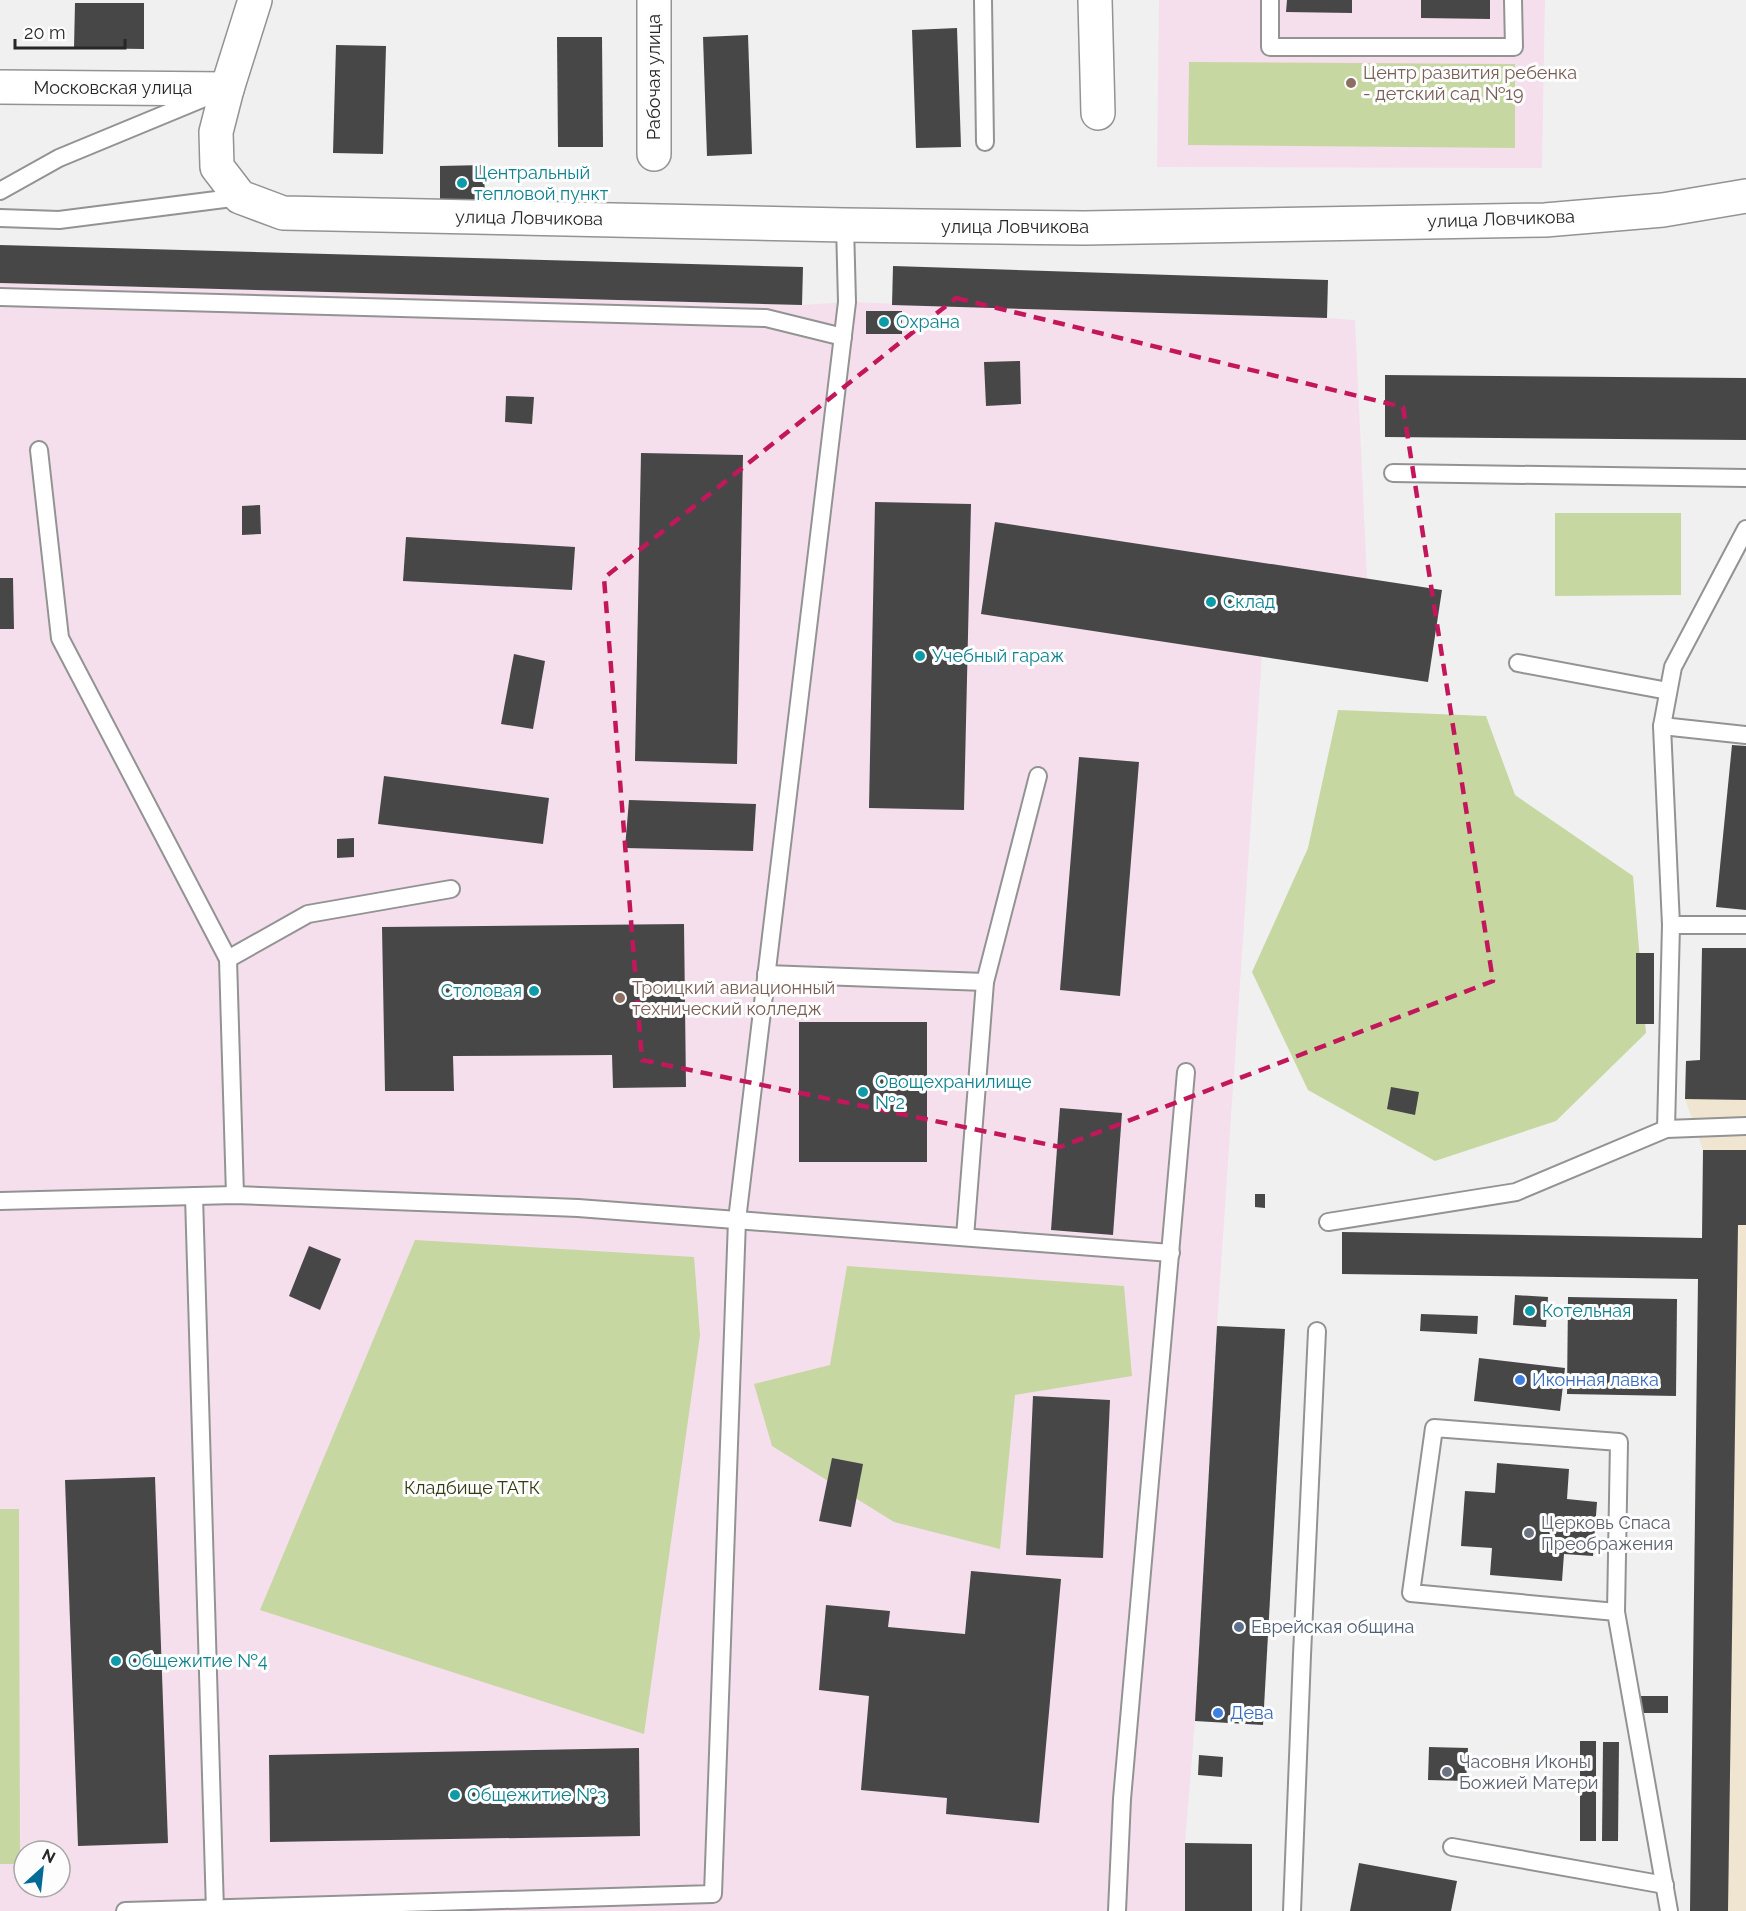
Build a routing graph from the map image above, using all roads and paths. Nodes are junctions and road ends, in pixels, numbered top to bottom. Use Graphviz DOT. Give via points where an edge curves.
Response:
graph roads {
  1 [pos="255,0"];
  2 [pos="654,0"];
  3 [pos="983,0"];
  4 [pos="1095,0"];
  5 [pos="1270,0"];
  6 [pos="1514,0"];
  7 [pos="0,87"];
  8 [pos="227,89"];
  9 [pos="1098,113"];
  10 [pos="986,142"];
  11 [pos="654,154"];
  12 [pos="0,191"];
  13 [pos="1746,196"];
  14 [pos="240,197"];
  15 [pos="0,218"];
  16 [pos="845,225"];
  17 [pos="0,297"];
  18 [pos="843,337"];
  19 [pos="39,450"];
  20 [pos="1393,473"];
  21 [pos="1746,478"];
  22 [pos="1746,529"];
  23 [pos="1518,663"];
  24 [pos="1668,691"];
  25 [pos="1662,726"];
  26 [pos="1746,735"];
  27 [pos="1038,776"];
  28 [pos="451,889"];
  29 [pos="1671,925"];
  30 [pos="1746,925"];
  31 [pos="228,959"];
  32 [pos="766,974"];
  33 [pos="985,982"];
  34 [pos="1186,1072"];
  35 [pos="1746,1126"];
  36 [pos="1666,1129"];
  37 [pos="195,1196"];
  38 [pos="235,1196"];
  39 [pos="0,1202"];
  40 [pos="737,1220"];
  41 [pos="1328,1222"];
  42 [pos="965,1237"];
  43 [pos="1171,1253"];
  44 [pos="1317,1331"];
  45 [pos="1616,1612"];
  46 [pos="1452,1847"];
  47 [pos="1665,1885"];
  48 [pos="713,1903"];
  49 [pos="215,1909"];
  50 [pos="125,1911"];
  51 [pos="1117,1911"];
  52 [pos="1292,1911"];
  53 [pos="1669,1911"];
  1 -- 8 [label="street"];
  2 -- 11 [label="street, Рабочая улица"];
  3 -- 10 [label="lane"];
  4 -- 9 [label="street"];
  5 -- 6 [label="lane" via="1270,47 1514,47"];
  7 -- 8 [label="street, Московская улица"];
  8 -- 12 [label="lane" via="59,158"];
  8 -- 14 [label="street" via="216,132 217,167"];
  13 -- 16 [label="street, улица Ловчикова" via="1663,210 1545,219 1084,228"];
  14 -- 15 [label="lane" via="59,220"];
  14 -- 16 [label="street, улица Ловчикова" via="283,213"];
  16 -- 18 [label="lane" via="847,302"];
  17 -- 18 [label="lane" via="766,318"];
  18 -- 32 [label="lane"];
  19 -- 31 [label="lane" via="60,638"];
  20 -- 21 [label="lane"];
  22 -- 24 [label="lane" via="1673,667"];
  23 -- 24 [label="lane"];
  24 -- 25 [label="lane"];
  25 -- 26 [label="lane"];
  25 -- 29 [label="lane"];
  27 -- 33 [label="lane"];
  28 -- 31 [label="lane" via="308,914"];
  29 -- 30 [label="lane"];
  29 -- 36 [label="lane"];
  31 -- 38 [label="lane"];
  32 -- 33 [label="lane"];
  32 -- 40 [label="lane"];
  33 -- 42 [label="lane"];
  34 -- 43 [label="lane"];
  35 -- 36 [label="lane"];
  36 -- 41 [label="lane" via="1516,1192"];
  37 -- 38 [label="lane"];
  37 -- 39 [label="lane"];
  37 -- 49 [label="lane"];
  38 -- 40 [label="lane" via="578,1209"];
  40 -- 42 [label="lane"];
  40 -- 48 [label="lane"];
  42 -- 43 [label="lane"];
  43 -- 51 [label="lane" via="1122,1799"];
  44 -- 52 [label="lane"];
  45 -- 45 [label="lane" via="1411,1593 1434,1428 1619,1442"];
  45 -- 47 [label="lane"];
  46 -- 47 [label="lane"];
  47 -- 53 [label="lane"];
  48 -- 49 [label="lane"];
  49 -- 50 [label="lane"];
}
